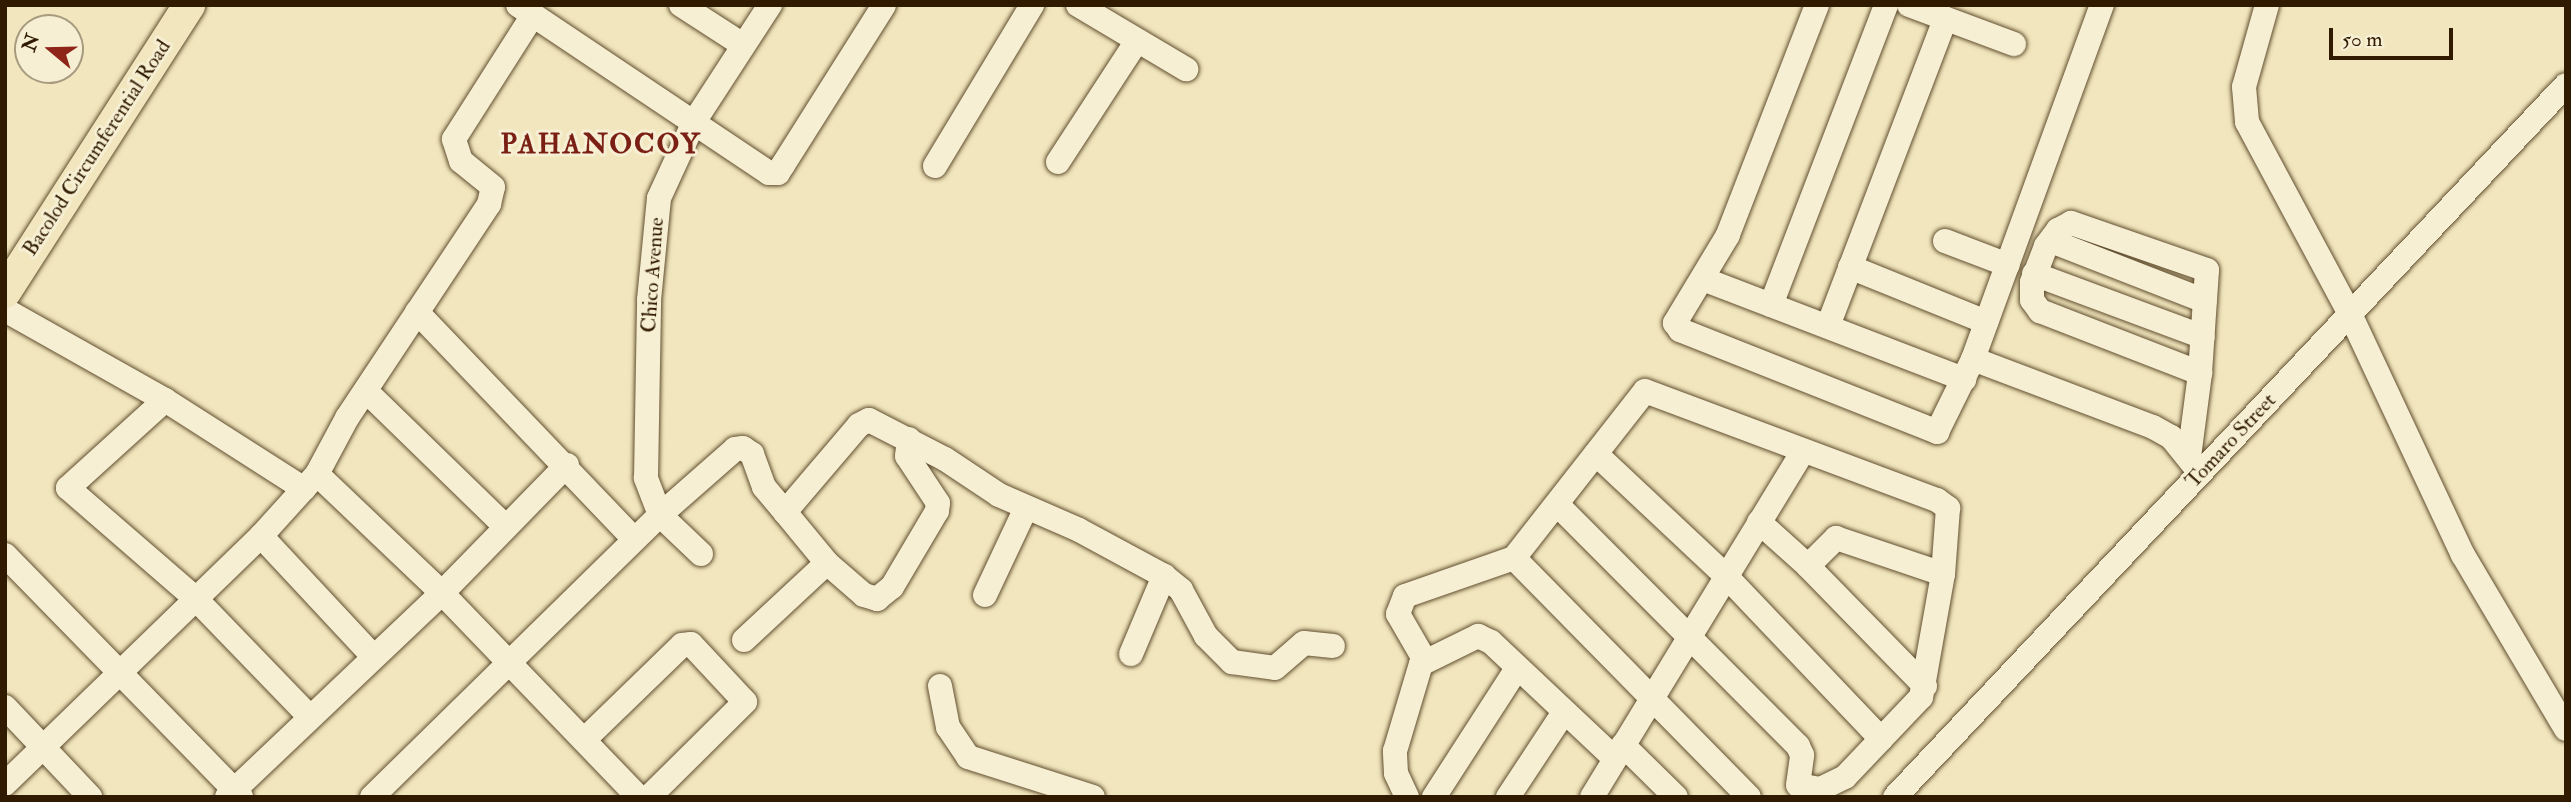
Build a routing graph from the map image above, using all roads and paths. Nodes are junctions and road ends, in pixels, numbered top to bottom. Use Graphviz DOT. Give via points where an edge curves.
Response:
graph roads {
  1 [pos="189,5"];
  2 [pos="681,5"];
  3 [pos="769,5"];
  4 [pos="884,5"];
  5 [pos="1032,5"];
  6 [pos="1078,5"];
  7 [pos="1816,5"];
  8 [pos="1885,5"];
  9 [pos="1909,5"];
  10 [pos="2102,5"];
  11 [pos="2267,5"];
  12 [pos="525,10"];
  13 [pos="1945,19"];
  14 [pos="1137,41"];
  15 [pos="2014,44"];
  16 [pos="743,45"];
  17 [pos="1186,69"];
  18 [pos="2566,85"];
  19 [pos="694,122"];
  20 [pos="1058,162"];
  21 [pos="935,166"];
  22 [pos="1945,241"];
  23 [pos="2008,265"];
  24 [pos="1850,267"];
  25 [pos="2034,274"];
  26 [pos="1703,279"];
  27 [pos="5,292"];
  28 [pos="1771,304"];
  29 [pos="5,310"];
  30 [pos="417,312"];
  31 [pos="2350,314"];
  32 [pos="1986,322"];
  33 [pos="1828,326"];
  34 [pos="2203,337"];
  35 [pos="1969,369"];
  36 [pos="2200,373"];
  37 [pos="366,391"];
  38 [pos="165,400"];
  39 [pos="909,439"];
  40 [pos="1803,452"];
  41 [pos="1596,453"];
  42 [pos="567,466"];
  43 [pos="2194,466"];
  44 [pos="311,481"];
  45 [pos="1558,505"];
  46 [pos="1026,508"];
  47 [pos="785,512"];
  48 [pos="660,515"];
  49 [pos="1759,522"];
  50 [pos="506,527"];
  51 [pos="261,537"];
  52 [pos="635,539"];
  53 [pos="701,554"];
  54 [pos="5,555"];
  55 [pos="1514,558"];
  56 [pos="827,563"];
  57 [pos="1808,566"];
  58 [pos="1943,574"];
  59 [pos="1164,576"];
  60 [pos="1726,576"];
  61 [pos="442,593"];
  62 [pos="985,595"];
  63 [pos="194,597"];
  64 [pos="1692,636"];
  65 [pos="744,640"];
  66 [pos="1333,646"];
  67 [pos="1131,654"];
  68 [pos="373,656"];
  69 [pos="1424,659"];
  70 [pos="509,663"];
  71 [pos="1517,668"];
  72 [pos="121,669"];
  73 [pos="940,686"];
  74 [pos="1925,686"];
  75 [pos="1652,698"];
  76 [pos="5,707"];
  77 [pos="1564,712"];
  78 [pos="310,717"];
  79 [pos="2566,729"];
  80 [pos="1881,739"];
  81 [pos="584,740"];
  82 [pos="43,746"];
  83 [pos="1619,752"];
  84 [pos="5,784"];
  85 [pos="1791,791"];
  86 [pos="1736,792"];
  87 [pos="234,794"];
  88 [pos="90,797"];
  89 [pos="372,797"];
  90 [pos="638,797"];
  91 [pos="649,797"];
  92 [pos="1093,797"];
  93 [pos="1407,797"];
  94 [pos="1434,797"];
  95 [pos="1508,797"];
  96 [pos="1592,797"];
  97 [pos="1676,797"];
  98 [pos="1895,797"];
  1 -- 27 [label="main road, Bacolod Circumferential Road"];
  2 -- 16 [label="street"];
  3 -- 16 [label="street, Chico Avenue"];
  4 -- 19 [label="street" via="778,173 769,173"];
  5 -- 21 [label="street"];
  6 -- 14 [label="street"];
  7 -- 26 [label="street" via="1736,217"];
  8 -- 28 [label="street"];
  9 -- 13 [label="street"];
  10 -- 23 [label="street"];
  11 -- 31 [label="street" via="2244,87 2247,122"];
  12 -- 19 [label="street"];
  12 -- 30 [label="street" via="454,139 457,155 489,180 492,195"];
  13 -- 15 [label="street"];
  13 -- 24 [label="street"];
  14 -- 17 [label="street"];
  14 -- 20 [label="street"];
  16 -- 19 [label="street, Chico Avenue"];
  18 -- 31 [label="street, Tomaro Street"];
  19 -- 48 [label="street, Chico Avenue" via="659,198 649,300 646,478"];
  22 -- 23 [label="street"];
  23 -- 32 [label="street"];
  24 -- 32 [label="street"];
  24 -- 33 [label="street"];
  25 -- 34 [label="street"];
  25 -- 34 [label="street" via="2051,241 2071,222 2183,260 2207,270"];
  25 -- 36 [label="street" via="2030,291 2040,311"];
  26 -- 28 [label="street"];
  26 -- 35 [label="street" via="1677,316 1680,330 1927,430 1937,432 1943,426"];
  28 -- 33 [label="street"];
  29 -- 38 [label="street"];
  30 -- 37 [label="street"];
  30 -- 42 [label="street"];
  31 -- 43 [label="street, Tomaro Street"];
  31 -- 79 [label="street" via="2463,555"];
  32 -- 35 [label="street"];
  33 -- 35 [label="street"];
  34 -- 36 [label="street"];
  35 -- 43 [label="street" via="2153,427 2171,437"];
  36 -- 43 [label="street"];
  37 -- 44 [label="street"];
  37 -- 50 [label="street"];
  38 -- 44 [label="street"];
  38 -- 63 [label="street" via="68,488"];
  39 -- 46 [label="street"];
  39 -- 47 [label="street" via="869,420 859,425"];
  39 -- 56 [label="street" via="907,456 938,503 892,587 877,599 864,594"];
  40 -- 41 [label="street" via="1645,391"];
  40 -- 49 [label="street"];
  40 -- 58 [label="street" via="1944,503 1950,514"];
  41 -- 45 [label="street"];
  41 -- 60 [label="street"];
  42 -- 50 [label="street"];
  42 -- 52 [label="street"];
  43 -- 98 [label="street, Tomaro Street"];
  44 -- 51 [label="street"];
  44 -- 61 [label="street"];
  45 -- 55 [label="street"];
  45 -- 64 [label="street"];
  46 -- 59 [label="street" via="1079,530"];
  46 -- 62 [label="street"];
  47 -- 48 [label="street" via="764,486 752,454 739,448"];
  47 -- 56 [label="street"];
  48 -- 52 [label="street"];
  48 -- 53 [label="street, Chico Avenue"];
  49 -- 57 [label="street"];
  49 -- 60 [label="street"];
  50 -- 61 [label="street"];
  51 -- 63 [label="street"];
  51 -- 68 [label="street"];
  52 -- 70 [label="street"];
  54 -- 72 [label="street"];
  55 -- 69 [label="street" via="1405,596 1398,614"];
  55 -- 75 [label="street"];
  56 -- 65 [label="street"];
  57 -- 58 [label="street" via="1836,538"];
  57 -- 74 [label="street"];
  58 -- 74 [label="street"];
  59 -- 66 [label="street" via="1181,590 1206,636 1232,662 1275,668 1304,643"];
  59 -- 67 [label="street"];
  60 -- 64 [label="street"];
  60 -- 80 [label="street"];
  61 -- 68 [label="street"];
  61 -- 70 [label="street"];
  63 -- 72 [label="street"];
  63 -- 78 [label="street"];
  64 -- 75 [label="street"];
  64 -- 85 [label="street" via="1798,746 1802,755"];
  68 -- 78 [label="street"];
  69 -- 71 [label="street" via="1478,636 1491,642"];
  69 -- 93 [label="street" via="1395,751 1394,765"];
  70 -- 81 [label="street"];
  70 -- 89 [label="street"];
  71 -- 77 [label="street"];
  71 -- 94 [label="street"];
  72 -- 82 [label="street"];
  72 -- 87 [label="street"];
  73 -- 92 [label="street" via="948,727 968,757"];
  74 -- 80 [label="street" via="1913,707"];
  75 -- 83 [label="street"];
  75 -- 86 [label="street"];
  76 -- 82 [label="street"];
  77 -- 83 [label="street"];
  77 -- 95 [label="street"];
  78 -- 87 [label="street"];
  80 -- 85 [label="street" via="1834,784"];
  81 -- 90 [label="street"];
  81 -- 91 [label="street" via="682,645 691,644 745,702"];
  82 -- 84 [label="street"];
  82 -- 88 [label="street"];
  83 -- 96 [label="street"];
  83 -- 97 [label="street"];
}
